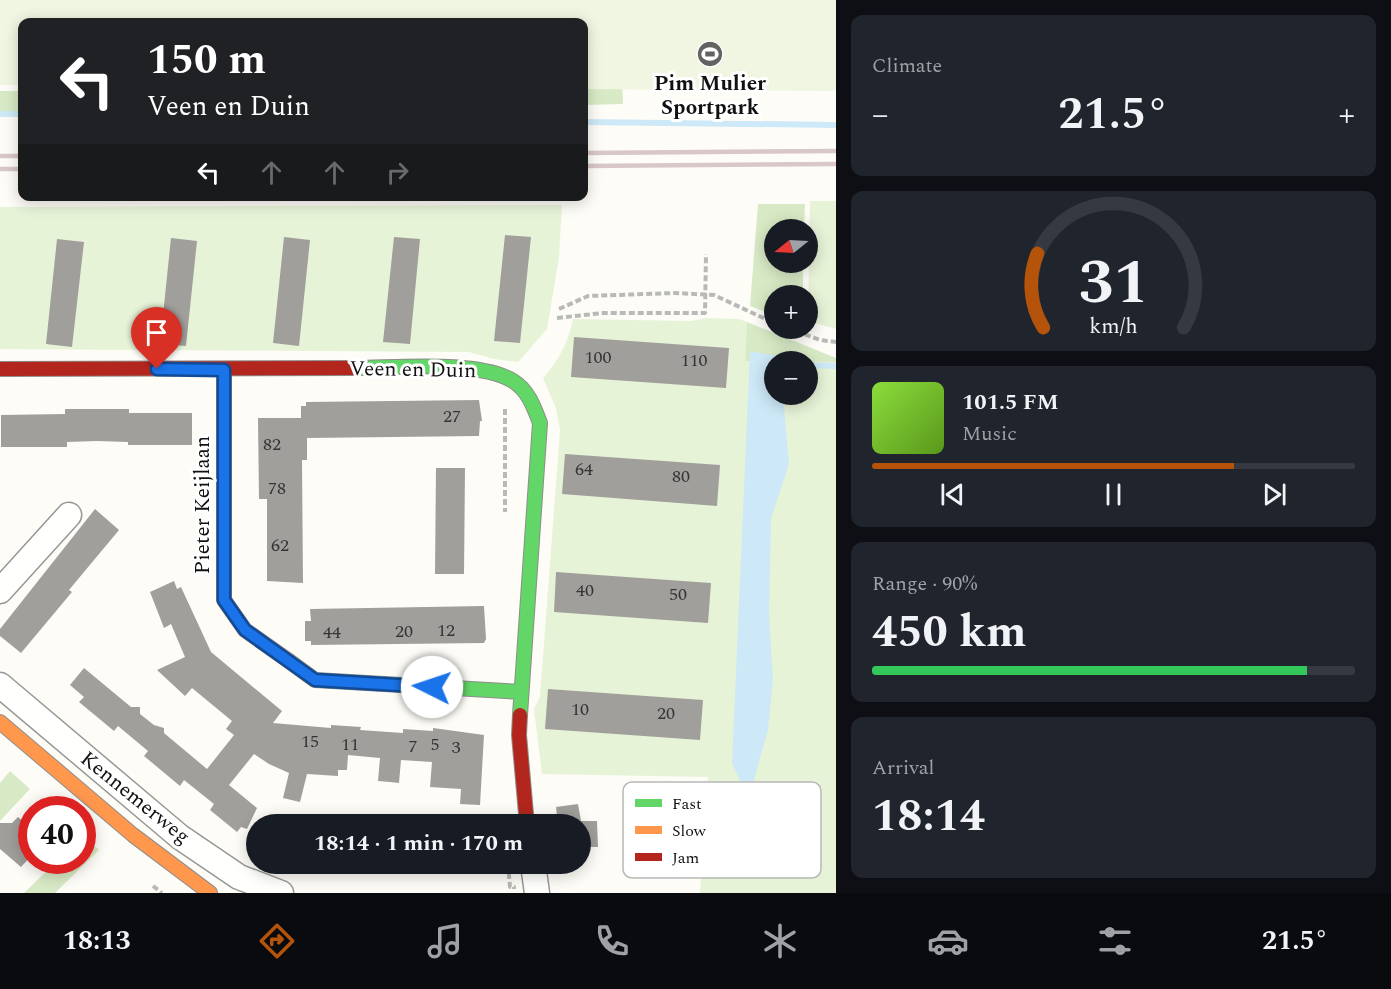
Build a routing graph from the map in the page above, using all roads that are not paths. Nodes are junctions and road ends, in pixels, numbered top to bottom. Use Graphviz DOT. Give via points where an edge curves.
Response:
graph roads {
  1 [pos="0,369"];
  2 [pos="224,370"];
  3 [pos="69,515"];
  4 [pos="0,591"];
  5 [pos="0,685"];
  6 [pos="521,692"];
  7 [pos="0,722"];
  8 [pos="526,814"];
  9 [pos="534,874"];
  10 [pos="204,891"];
  11 [pos="281,893"];
  12 [pos="537,893"];
  1 -- 2 [label="street, Veen en Duin"];
  2 -- 6 [label="street, Pieter Keijlaan" via="224,600 245,630 315,680"];
  2 -- 6 [label="street, Veen en Duin" via="463,368 489,371 516,381 540,423"];
  3 -- 4 [label="street"];
  5 -- 11 [label="street, Kennemerweg" via="180,837 239,877"];
  6 -- 8 [label="street, Veen en Duin" via="519,745"];
  7 -- 10 [label="street, Kennemerweg"];
  9 -- 12 [label="street"];
}
